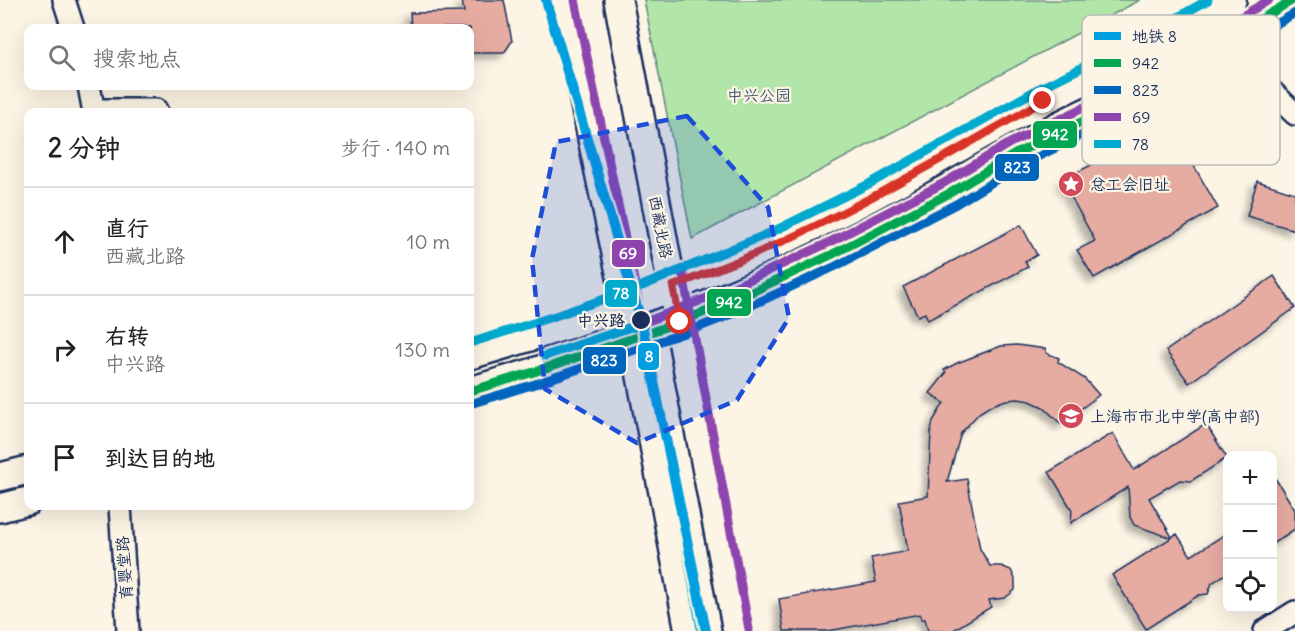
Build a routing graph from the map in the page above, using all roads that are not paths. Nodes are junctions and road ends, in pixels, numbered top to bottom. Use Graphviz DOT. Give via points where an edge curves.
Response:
graph roads {
  1 [pos="64,0"];
  2 [pos="563,0"];
  3 [pos="618,0"];
  4 [pos="1232,0"];
  5 [pos="1293,0"];
  6 [pos="1205,15"];
  7 [pos="1268,15"];
  8 [pos="72,24"];
  9 [pos="1082,82"];
  10 [pos="90,90"];
  11 [pos="1280,99"];
  12 [pos="93,108"];
  13 [pos="1295,114"];
  14 [pos="1082,122"];
  15 [pos="673,286"];
  16 [pos="627,303"];
  17 [pos="680,322"];
  18 [pos="634,339"];
  19 [pos="474,354"];
  20 [pos="474,390"];
  21 [pos="24,471"];
  22 [pos="0,477"];
  23 [pos="24,502"];
  24 [pos="0,508"];
  25 [pos="120,510"];
  26 [pos="1295,612"];
  27 [pos="128,631"];
  28 [pos="689,631"];
  29 [pos="737,631"];
  30 [pos="1265,631"];
  1 -- 8 [label="street"];
  2 -- 16 [label="main road"];
  3 -- 15 [label="main road, 西藏北路"];
  4 -- 6 [label="main road"];
  5 -- 7 [label="main road"];
  9 -- 15 [label="main road" via="819,223"];
  10 -- 12 [label="street"];
  11 -- 13 [label="street"];
  14 -- 17 [label="main road" via="851,244"];
  15 -- 16 [label="main road"];
  15 -- 17 [label="main road, 西藏北路"];
  16 -- 18 [label="main road"];
  16 -- 19 [label="main road"];
  17 -- 18 [label="main road"];
  17 -- 29 [label="main road, 西藏北路"];
  18 -- 20 [label="main road"];
  18 -- 28 [label="main road"];
  21 -- 22 [label="main road"];
  23 -- 24 [label="main road"];
  25 -- 27 [label="street, 育婴堂路"];
  26 -- 30 [label="street"];
}
